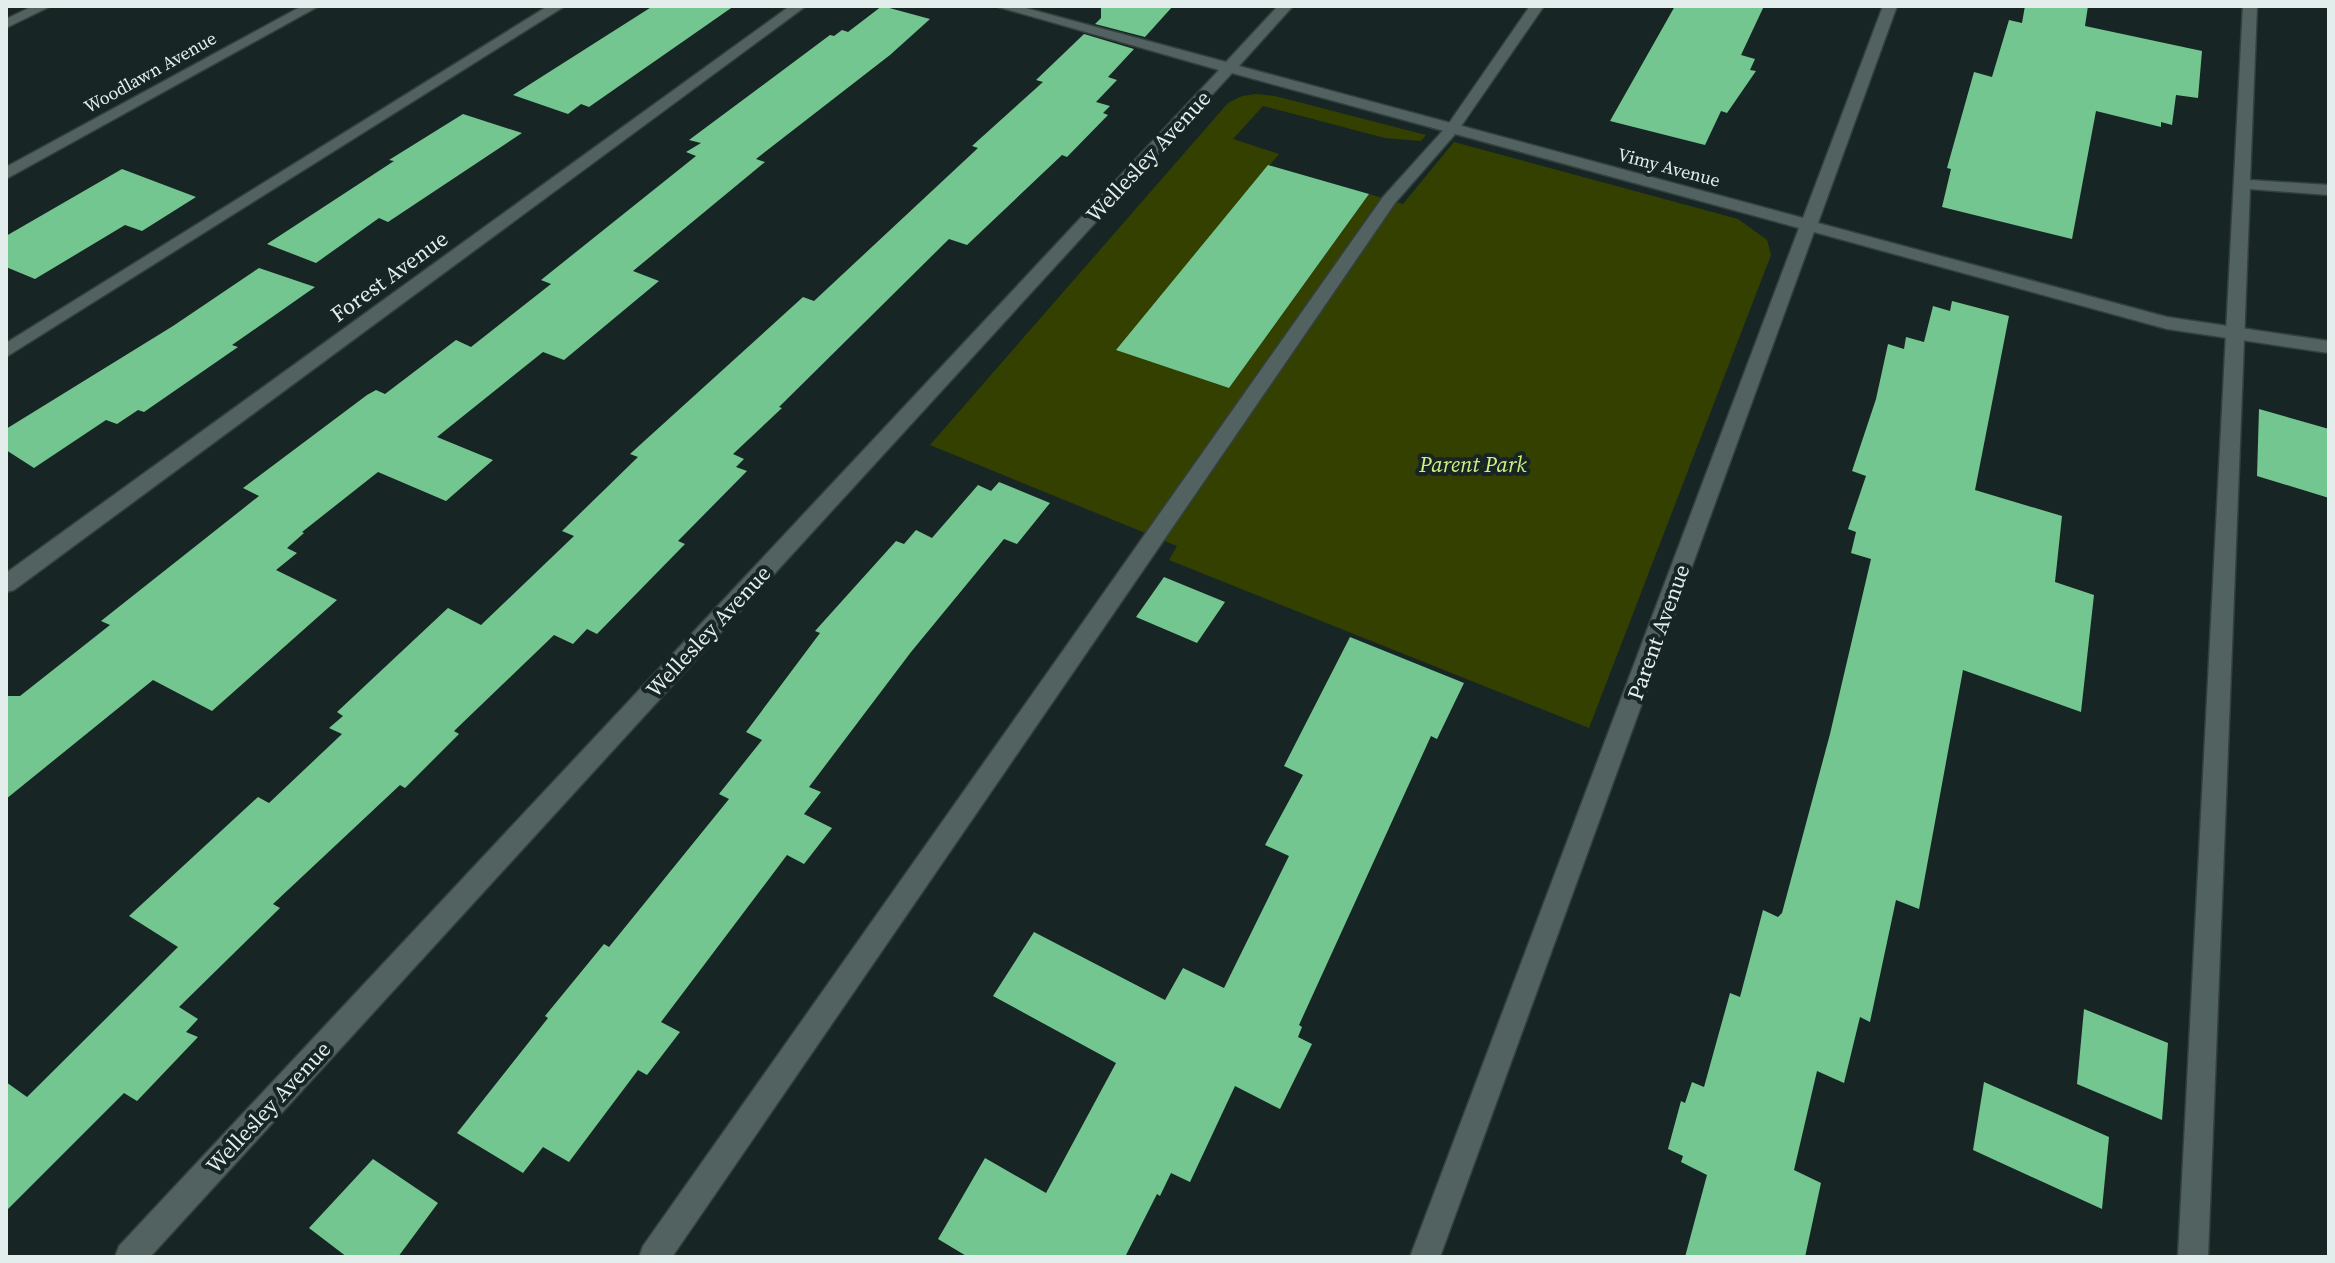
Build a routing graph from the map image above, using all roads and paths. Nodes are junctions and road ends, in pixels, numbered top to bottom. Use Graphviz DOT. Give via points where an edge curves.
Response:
graph roads {
  1 [pos="44,6"];
  2 [pos="312,6"];
  3 [pos="558,6"];
  4 [pos="799,6"];
  5 [pos="1002,6"];
  6 [pos="1286,6"];
  7 [pos="1537,6"];
  8 [pos="1890,6"];
  9 [pos="2250,6"];
  10 [pos="6,24"];
  11 [pos="1229,68"];
  12 [pos="1452,129"];
  13 [pos="6,174"];
  14 [pos="2243,184"];
  15 [pos="2329,190"];
  16 [pos="1809,226"];
  17 [pos="2236,333"];
  18 [pos="2329,347"];
  19 [pos="6,351"];
  20 [pos="6,584"];
  21 [pos="130,1257"];
  22 [pos="654,1257"];
  23 [pos="1425,1257"];
  24 [pos="2193,1257"];
  1 -- 10 [label="street"];
  2 -- 13 [label="street, Woodlawn Avenue"];
  3 -- 19 [label="street"];
  4 -- 20 [label="street, Forest Avenue"];
  5 -- 11 [label="street, Vimy Avenue"];
  6 -- 11 [label="street, Wellesley Avenue"];
  7 -- 12 [label="street"];
  8 -- 16 [label="street, Parent Avenue"];
  9 -- 14 [label="street"];
  11 -- 12 [label="street, Vimy Avenue"];
  11 -- 21 [label="street, Wellesley Avenue"];
  12 -- 16 [label="street, Vimy Avenue"];
  12 -- 22 [label="street" via="1389,200"];
  14 -- 15 [label="street"];
  14 -- 17 [label="street"];
  16 -- 17 [label="street, Vimy Avenue" via="2167,323"];
  16 -- 23 [label="street, Parent Avenue"];
  17 -- 18 [label="street, Vimy Avenue"];
  17 -- 24 [label="street"];
}
